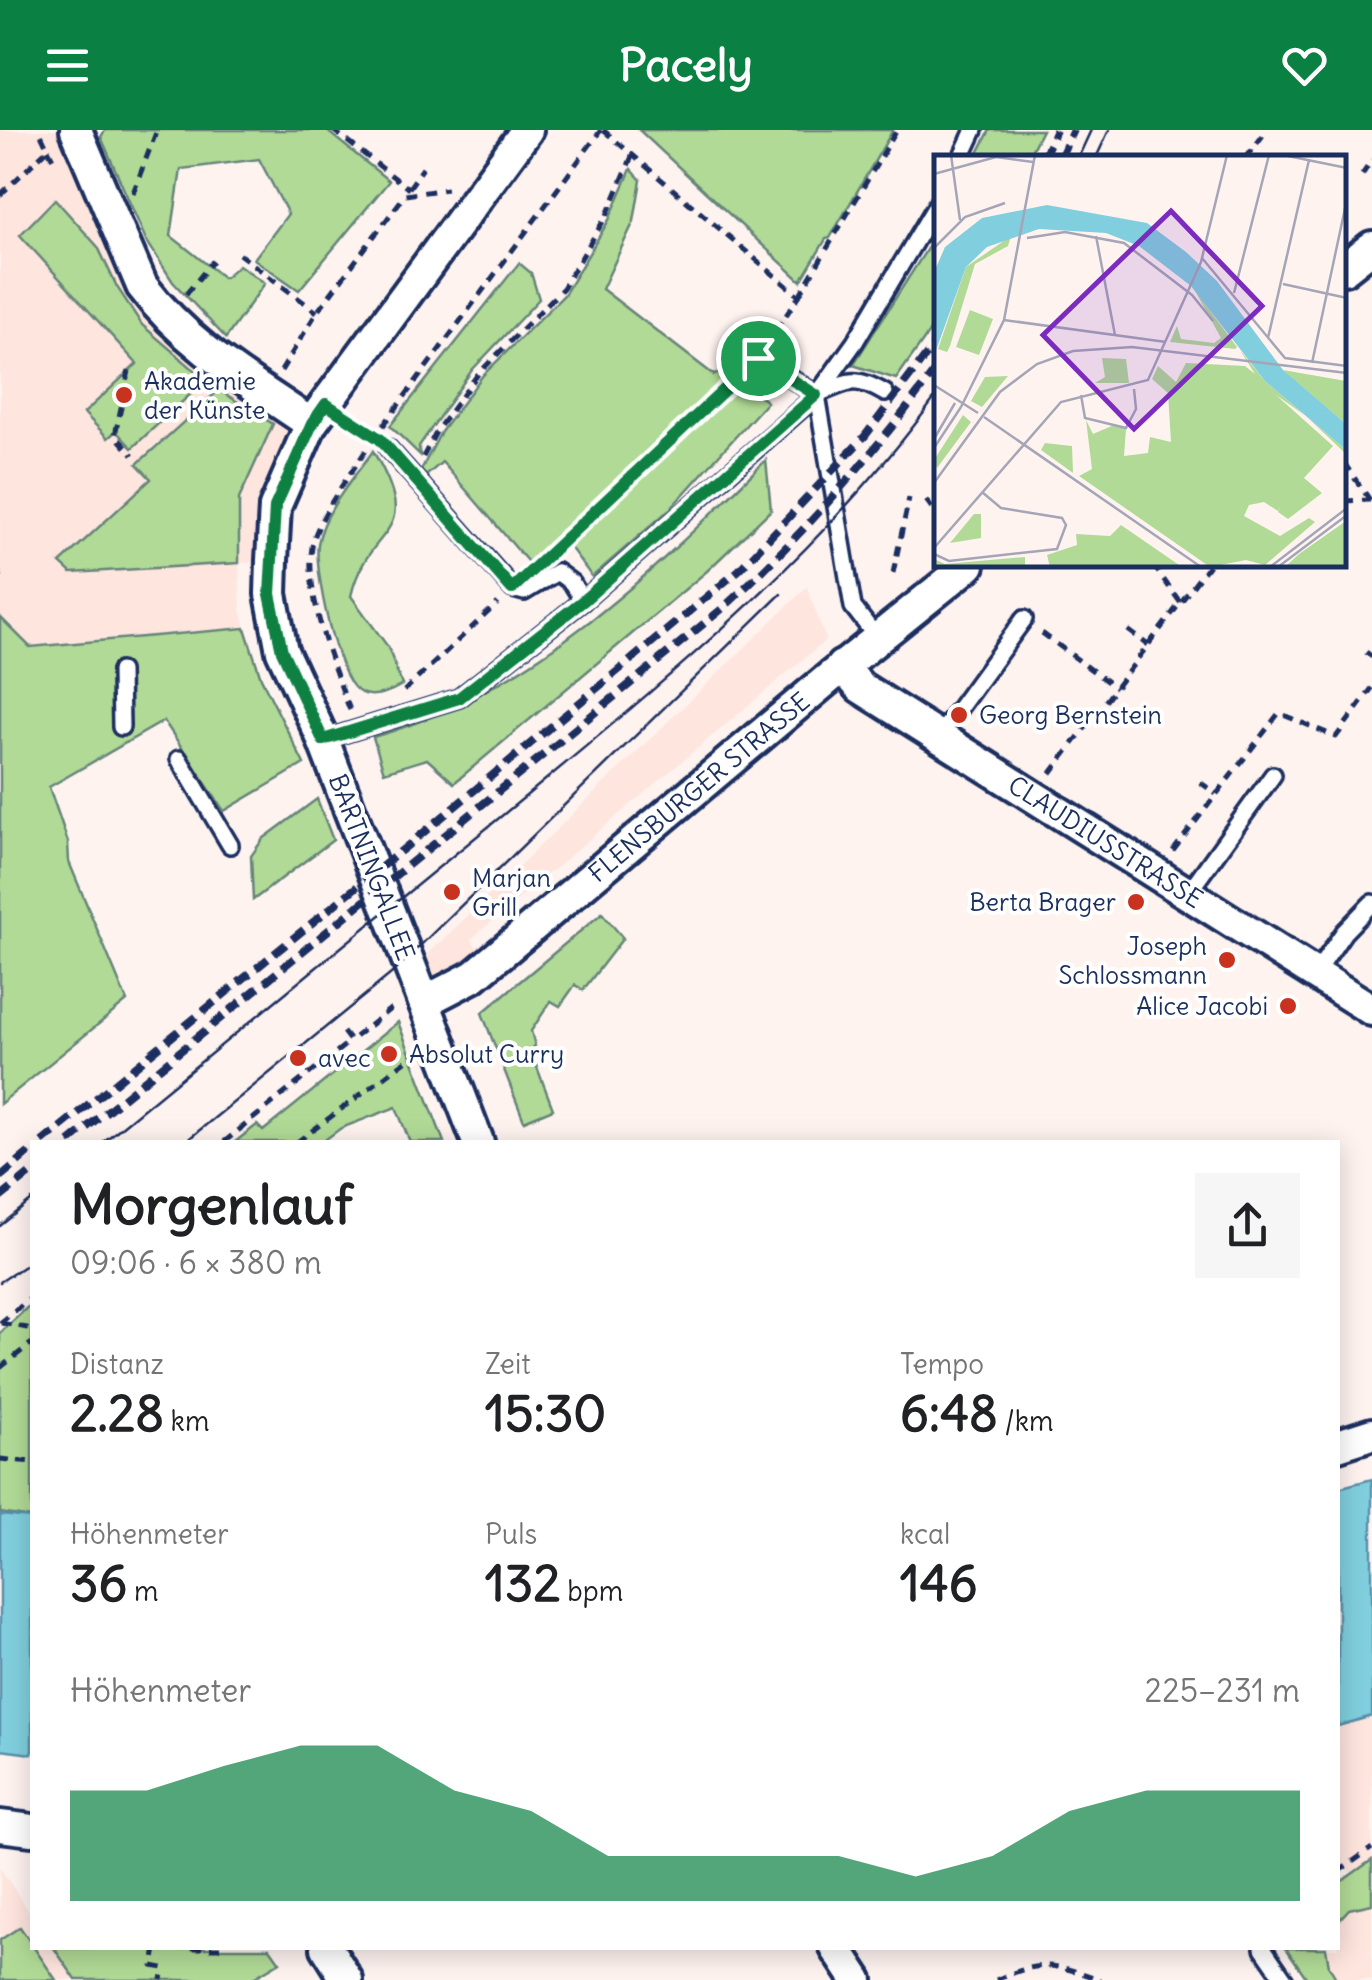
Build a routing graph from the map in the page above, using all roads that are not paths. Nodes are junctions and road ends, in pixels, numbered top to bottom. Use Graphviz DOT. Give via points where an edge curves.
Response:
graph roads {
  1 [pos="76,130"];
  2 [pos="527,130"];
  3 [pos="974,130"];
  4 [pos="962,155"];
  5 [pos="934,209"];
  6 [pos="1372,247"];
  7 [pos="1347,267"];
  8 [pos="740,346"];
  9 [pos="885,394"];
  10 [pos="816,395"];
  11 [pos="319,414"];
  12 [pos="388,448"];
  13 [pos="965,568"];
  14 [pos="584,600"];
  15 [pos="1024,619"];
  16 [pos="877,638"];
  17 [pos="842,666"];
  18 [pos="120,671"];
  19 [pos="121,727"];
  20 [pos="939,736"];
  21 [pos="323,740"];
  22 [pos="179,759"];
  23 [pos="1273,776"];
  24 [pos="230,845"];
  25 [pos="1188,893"];
  26 [pos="1372,902"];
  27 [pos="1316,973"];
  28 [pos="411,1002"];
  29 [pos="1372,1010"];
  30 [pos="477,1140"];
  31 [pos="1372,1434"];
  32 [pos="1340,1444"];
  33 [pos="0,1826"];
  34 [pos="30,1830"];
  35 [pos="328,1950"];
  36 [pos="837,1950"];
  37 [pos="1264,1950"];
  38 [pos="347,1980"];
  39 [pos="856,1980"];
  40 [pos="1285,1980"];
  1 -- 11 [label="street" via="142,286 167,317 270,396"];
  2 -- 11 [label="street, BARTNINGALLEE"];
  3 -- 4 [label="lane"];
  5 -- 10 [label="lane" via="856,342"];
  6 -- 7 [label="street"];
  8 -- 10 [label="lane"];
  9 -- 10 [label="lane" via="865,381 849,381"];
  10 -- 14 [label="lane"];
  10 -- 16 [label="lane" via="852,607"];
  11 -- 21 [label="street, BARTNINGALLEE" via="275,507 270,594 282,651"];
  12 -- 14 [label="lane" via="512,589 524,592 557,572"];
  13 -- 16 [label="street, FLENSBURGER STRASSE"];
  14 -- 21 [label="lane" via="459,698"];
  15 -- 20 [label="lane"];
  16 -- 17 [label="street, FLENSBURGER STRASSE"];
  17 -- 20 [label="street, CLAUDIUSSTRASSE" via="860,687"];
  17 -- 28 [label="street, FLENSBURGER STRASSE" via="474,976"];
  18 -- 19 [label="lane"];
  20 -- 25 [label="street, CLAUDIUSSTRASSE"];
  21 -- 28 [label="street, BARTNINGALLEE"];
  22 -- 24 [label="lane"];
  23 -- 25 [label="lane"];
  25 -- 27 [label="street, CLAUDIUSSTRASSE"];
  26 -- 27 [label="lane"];
  27 -- 29 [label="street, CLAUDIUSSTRASSE"];
  28 -- 30 [label="street, BARTNINGALLEE"];
  31 -- 32 [label="street"];
  33 -- 34 [label="street"];
  35 -- 38 [label="street"];
  36 -- 39 [label="street"];
  37 -- 40 [label="lane"];
}
